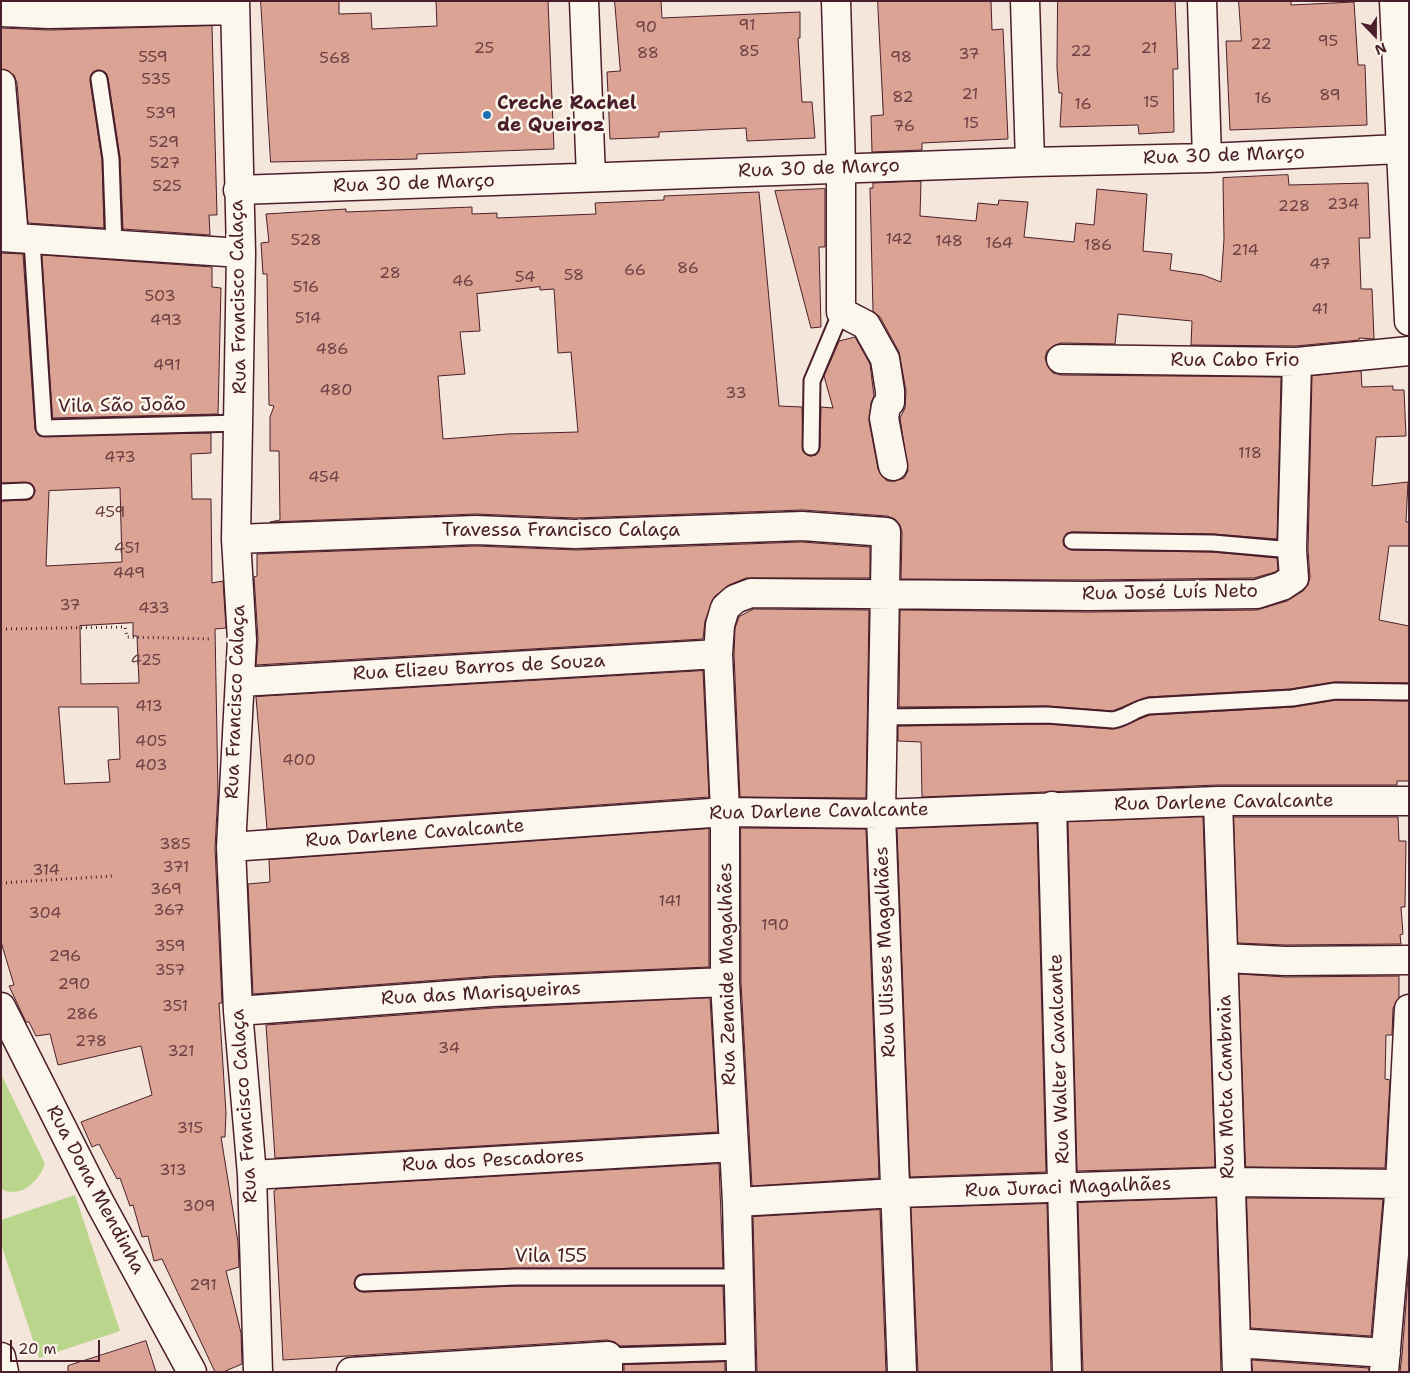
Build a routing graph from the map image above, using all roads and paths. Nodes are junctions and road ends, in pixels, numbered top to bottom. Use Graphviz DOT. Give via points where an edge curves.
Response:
graph roads {
  1 [pos="584,1"];
  2 [pos="836,1"];
  3 [pos="1025,1"];
  4 [pos="1202,1"];
  5 [pos="1394,1"];
  6 [pos="235,6"];
  7 [pos="1,12"];
  8 [pos="99,79"];
  9 [pos="1,84"];
  10 [pos="1400,149"];
  11 [pos="1207,158"];
  12 [pos="1030,162"];
  13 [pos="841,168"];
  14 [pos="591,178"];
  15 [pos="238,190"];
  16 [pos="16,239"];
  17 [pos="114,246"];
  18 [pos="241,253"];
  19 [pos="841,312"];
  20 [pos="1409,321"];
  21 [pos="1409,351"];
  22 [pos="1061,359"];
  23 [pos="1297,362"];
  24 [pos="240,423"];
  25 [pos="811,447"];
  26 [pos="893,466"];
  27 [pos="26,491"];
  28 [pos="1,492"];
  29 [pos="886,532"];
  30 [pos="236,539"];
  31 [pos="1072,541"];
  32 [pos="1292,550"];
  33 [pos="886,595"];
  34 [pos="1,629"];
  35 [pos="242,640"];
  36 [pos="718,654"];
  37 [pos="241,682"];
  38 [pos="1407,692"];
  39 [pos="882,717"];
  40 [pos="1218,801"];
  41 [pos="1409,801"];
  42 [pos="1052,806"];
  43 [pos="725,812"];
  44 [pos="881,814"];
  45 [pos="231,847"];
  46 [pos="112,876"];
  47 [pos="1,883"];
  48 [pos="1224,958"];
  49 [pos="1409,960"];
  50 [pos="725,982"];
  51 [pos="1,1007"];
  52 [pos="1409,1009"];
  53 [pos="238,1011"];
  54 [pos="734,1146"];
  55 [pos="252,1175"];
  56 [pos="1229,1182"];
  57 [pos="1400,1184"];
  58 [pos="1064,1189"];
  59 [pos="896,1193"];
  60 [pos="737,1202"];
  61 [pos="739,1277"];
  62 [pos="362,1283"];
  63 [pos="1236,1343"];
  64 [pos="1,1358"];
  65 [pos="741,1362"];
  66 [pos="1385,1362"];
  67 [pos="608,1364"];
  68 [pos="4,1372"];
  69 [pos="192,1372"];
  70 [pos="258,1372"];
  71 [pos="352,1372"];
  72 [pos="902,1372"];
  73 [pos="1067,1372"];
  74 [pos="1237,1372"];
  1 -- 14 [label="street"];
  2 -- 13 [label="street"];
  3 -- 12 [label="street"];
  4 -- 11 [label="street"];
  5 -- 10 [label="street"];
  6 -- 7 [label="street" via="49,14"];
  6 -- 15 [label="street, Rua Francisco Calaça"];
  8 -- 17 [label="lane" via="111,159"];
  9 -- 16 [label="street"];
  10 -- 11 [label="street, Rua 30 de Março"];
  10 -- 20 [label="street"];
  11 -- 12 [label="street, Rua 30 de Março"];
  12 -- 13 [label="street, Rua 30 de Março"];
  13 -- 14 [label="street, Rua 30 de Março"];
  13 -- 19 [label="street"];
  14 -- 15 [label="street, Rua 30 de Março"];
  15 -- 18 [label="street, Rua Francisco Calaça"];
  16 -- 17 [label="street"];
  16 -- 24 [label="lane, Vila São João" via="44,428"];
  17 -- 18 [label="street"];
  18 -- 24 [label="street, Rua Francisco Calaça"];
  19 -- 25 [label="lane" via="812,381"];
  19 -- 26 [label="street" via="866,325 885,359 890,402 884,418"];
  21 -- 23 [label="street, Rua Cabo Frio"];
  22 -- 23 [label="street, Rua Cabo Frio"];
  23 -- 32 [label="street, Rua José Luís Neto"];
  24 -- 30 [label="street, Rua Francisco Calaça"];
  27 -- 28 [label="lane"];
  29 -- 30 [label="street, Travessa Francisco Calaça" via="802,526 575,534 476,530"];
  29 -- 33 [label="street, Rua Ulisses Magalhães"];
  30 -- 35 [label="street, Rua Francisco Calaça"];
  31 -- 32 [label="lane" via="1213,543"];
  32 -- 33 [label="street, Rua José Luís Neto" via="1294,578 1282,586 1257,594"];
  33 -- 36 [label="street, Rua Zenaide Magalhães" via="751,593 735,599 725,608"];
  33 -- 39 [label="street, Rua Ulisses Magalhães"];
  34 -- 35 [label="path" via="126,626 127,636"];
  35 -- 37 [label="street, Rua Francisco Calaça"];
  36 -- 37 [label="street, Rua Elizeu Barros de Souza"];
  36 -- 43 [label="street, Rua Zenaide Magalhães"];
  37 -- 45 [label="street, Rua Francisco Calaça"];
  38 -- 39 [label="lane" via="1335,690 1292,698 1149,706 1136,708 1121,719 1113,720 1047,715"];
  39 -- 44 [label="street, Rua Ulisses Magalhães"];
  40 -- 41 [label="street, Rua Darlene Cavalcante"];
  40 -- 42 [label="street, Rua Darlene Cavalcante"];
  40 -- 48 [label="street, Rua Mota Cambraia"];
  42 -- 44 [label="street, Rua Darlene Cavalcante"];
  42 -- 58 [label="street, Rua Walter Cavalcante"];
  43 -- 44 [label="street, Rua Darlene Cavalcante"];
  43 -- 45 [label="street, Rua Darlene Cavalcante"];
  43 -- 50 [label="street, Rua Zenaide Magalhães"];
  44 -- 59 [label="street, Rua Ulisses Magalhães"];
  45 -- 53 [label="street, Rua Francisco Calaça"];
  46 -- 47 [label="path"];
  48 -- 49 [label="street"];
  48 -- 56 [label="street, Rua Mota Cambraia"];
  50 -- 53 [label="street, Rua das Marisqueiras" via="493,992"];
  50 -- 54 [label="street, Rua Zenaide Magalhães"];
  51 -- 69 [label="street, Rua Dona Mendinha" via="100,1203"];
  52 -- 57 [label="street"];
  53 -- 55 [label="street, Rua Francisco Calaça"];
  54 -- 55 [label="street, Rua dos Pescadores"];
  54 -- 60 [label="street, Rua Zenaide Magalhães"];
  55 -- 70 [label="street, Rua Francisco Calaça"];
  56 -- 57 [label="street, Rua Juraci Magalhães"];
  56 -- 58 [label="street, Rua Juraci Magalhães"];
  56 -- 63 [label="street, Rua Mota Cambraia"];
  57 -- 66 [label="street"];
  58 -- 59 [label="street, Rua Juraci Magalhães"];
  58 -- 73 [label="street, Rua Walter Cavalcante"];
  59 -- 60 [label="street, Rua Juraci Magalhães"];
  59 -- 72 [label="street, Rua Ulisses Magalhães"];
  60 -- 61 [label="street, Rua Zenaide Magalhães"];
  61 -- 62 [label="lane, Vila 155" via="516,1277"];
  61 -- 65 [label="street, Rua Zenaide Magalhães"];
  63 -- 66 [label="street"];
  63 -- 74 [label="street, Rua Mota Cambraia"];
  64 -- 68 [label="street"];
  65 -- 67 [label="lane"];
  67 -- 71 [label="street"];
}
